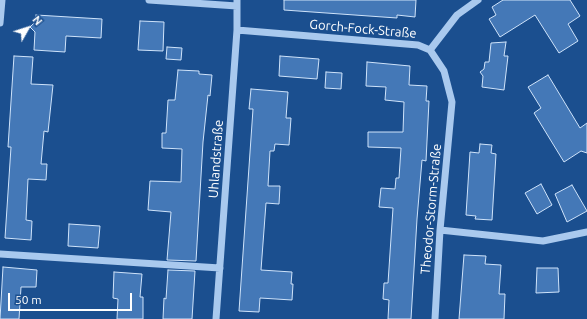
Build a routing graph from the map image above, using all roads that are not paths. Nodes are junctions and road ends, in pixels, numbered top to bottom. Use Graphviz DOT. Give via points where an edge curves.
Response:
graph roads {
  1 [pos="2,0"];
  2 [pos="149,0"];
  3 [pos="478,0"];
  4 [pos="237,3"];
  5 [pos="0,23"];
  6 [pos="237,30"];
  7 [pos="430,50"];
  8 [pos="452,102"];
  9 [pos="440,230"];
  10 [pos="587,232"];
  11 [pos="0,254"];
  12 [pos="220,268"];
  13 [pos="216,319"];
  14 [pos="435,319"];
  1 -- 5 [label="street"];
  2 -- 4 [label="street"];
  3 -- 7 [label="street" via="457,15"];
  4 -- 6 [label="street, Uhlandstraße"];
  6 -- 7 [label="street, Gorch-Fock-Straße" via="418,45"];
  6 -- 12 [label="street, Uhlandstraße"];
  7 -- 8 [label="street, Gorch-Fock-Straße" via="444,71"];
  8 -- 9 [label="street, Theodor-Storm-Straße"];
  9 -- 10 [label="street" via="543,241"];
  9 -- 14 [label="street, Theodor-Storm-Straße"];
  11 -- 12 [label="street"];
  12 -- 13 [label="street, Uhlandstraße"];
}
